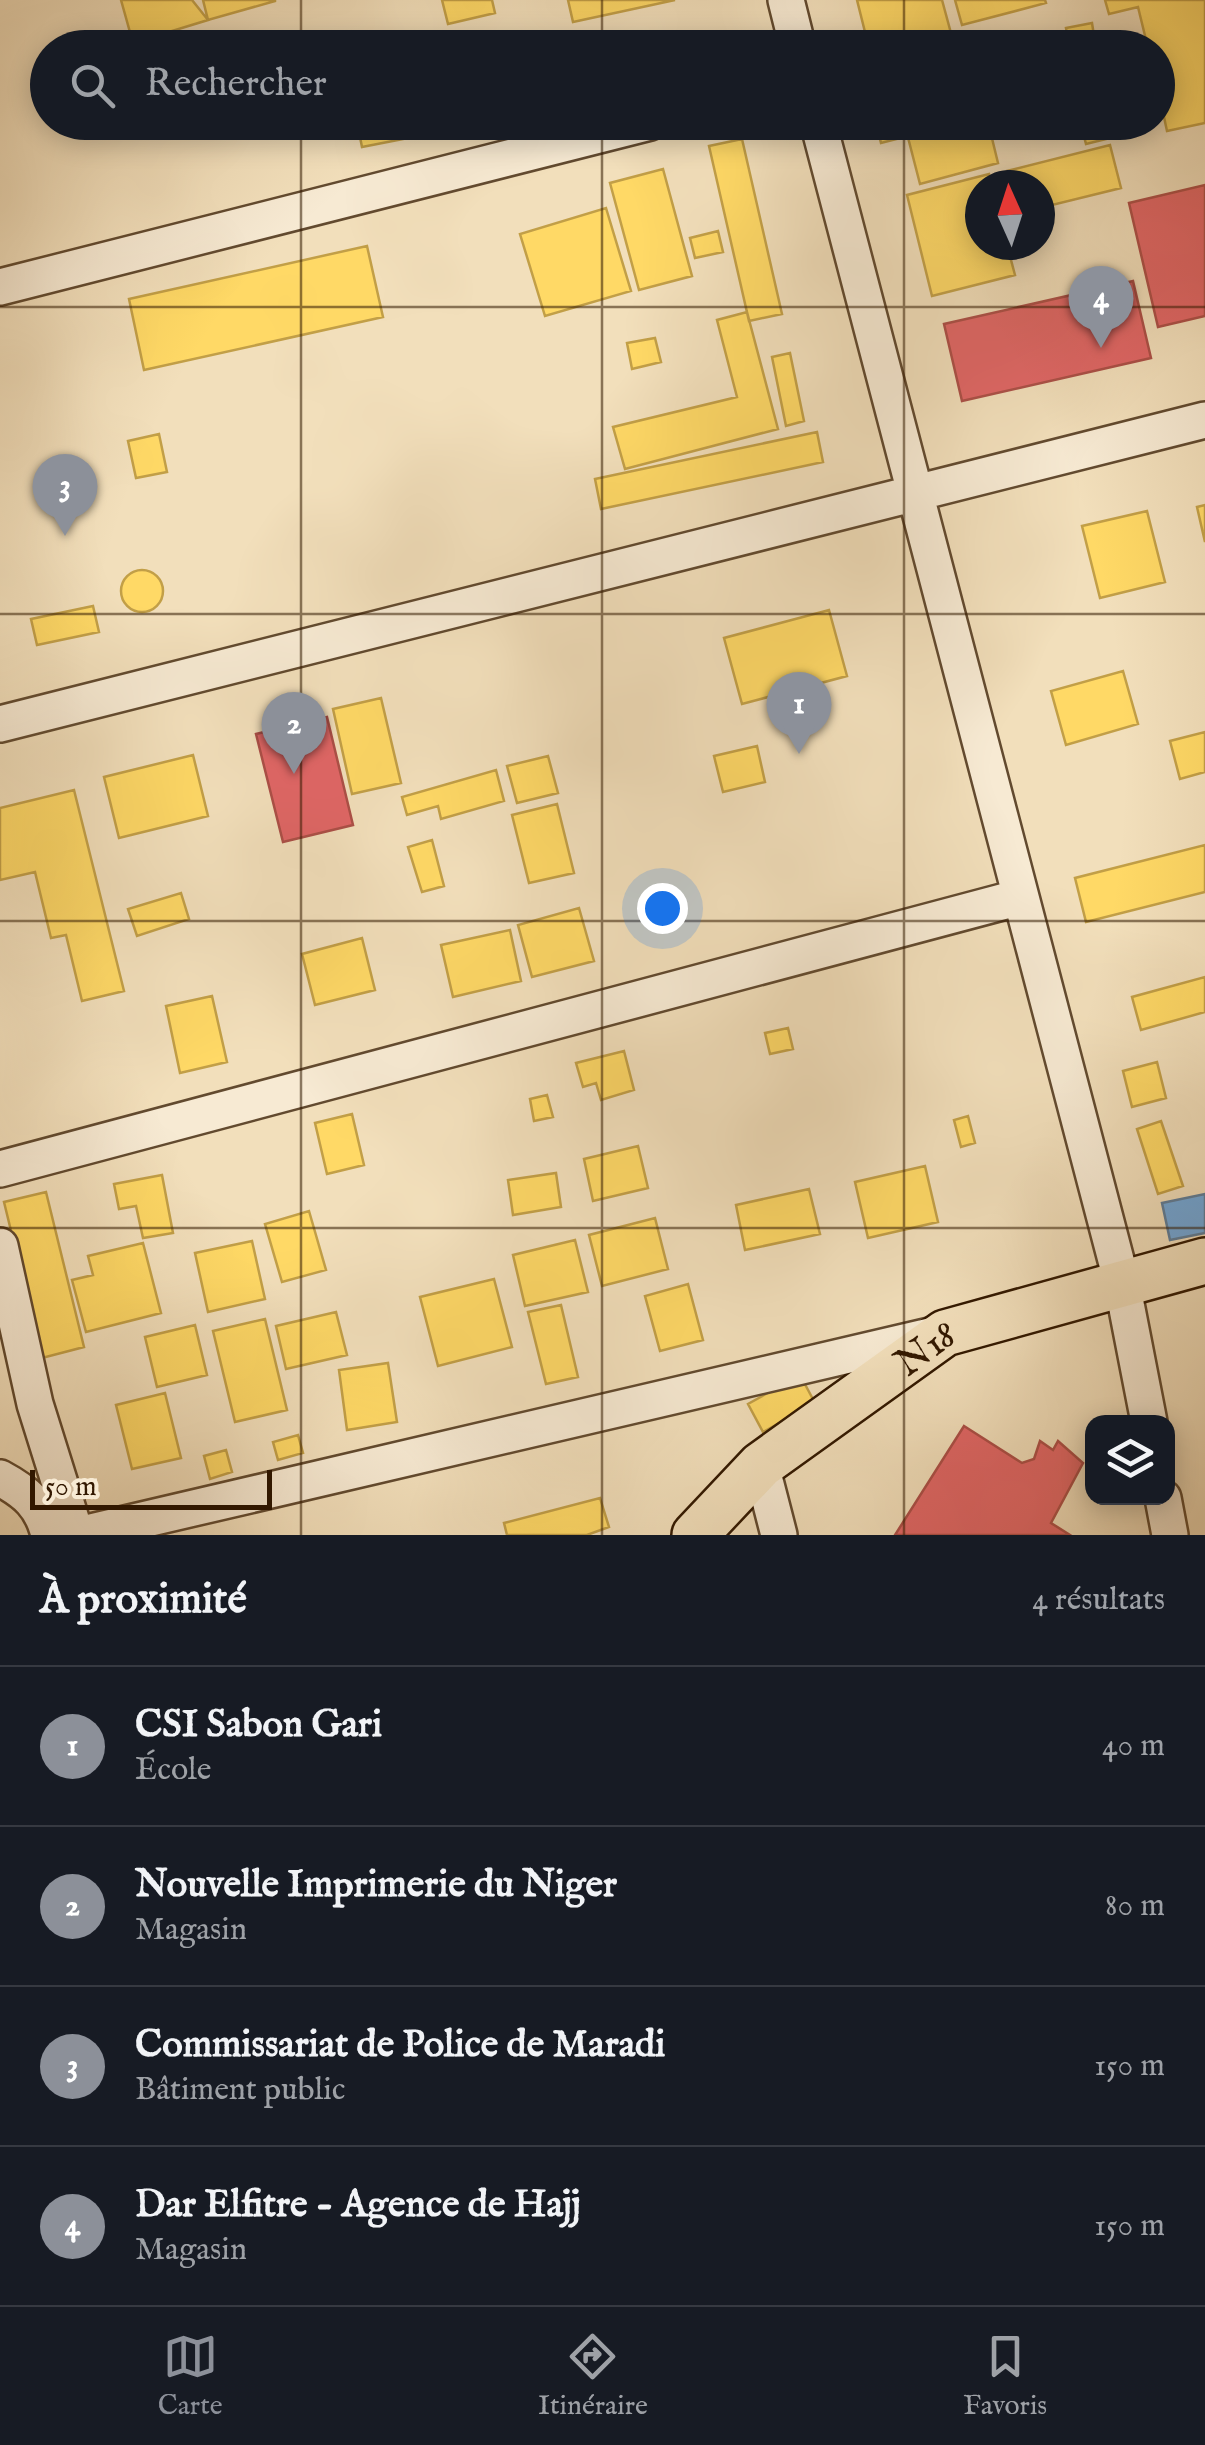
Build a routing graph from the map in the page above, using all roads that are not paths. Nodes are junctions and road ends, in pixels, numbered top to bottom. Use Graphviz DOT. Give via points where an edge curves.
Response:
graph roads {
  1 [pos="786,0"];
  2 [pos="794,30"];
  3 [pos="579,140"];
  4 [pos="823,140"];
  5 [pos="0,287"];
  6 [pos="1205,420"];
  7 [pos="917,490"];
  8 [pos="0,724"];
  9 [pos="1018,898"];
  10 [pos="0,1169"];
  11 [pos="0,1246"];
  12 [pos="1205,1261"];
  13 [pos="1122,1283"];
  14 [pos="944,1333"];
  15 [pos="1147,1415"];
  16 [pos="762,1465"];
  17 [pos="0,1478"];
  18 [pos="1164,1505"];
  19 [pos="48,1535"];
  20 [pos="77,1535"];
  21 [pos="695,1535"];
  22 [pos="779,1535"];
  23 [pos="1170,1535"];
  1 -- 2 [label="street"];
  3 -- 5 [label="street"];
  4 -- 7 [label="street"];
  6 -- 7 [label="street"];
  7 -- 8 [label="street"];
  7 -- 9 [label="street"];
  9 -- 10 [label="street"];
  9 -- 13 [label="street"];
  11 -- 20 [label="street" via="35,1404"];
  12 -- 13 [label="main road, N18"];
  13 -- 14 [label="main road, N18"];
  13 -- 15 [label="street"];
  14 -- 16 [label="main road, N18"];
  14 -- 20 [label="street"];
  16 -- 21 [label="main road, N18"];
  16 -- 22 [label="street"];
  17 -- 19 [label="street" via="24,1491 44,1514"];
  18 -- 23 [label="street"];
}
